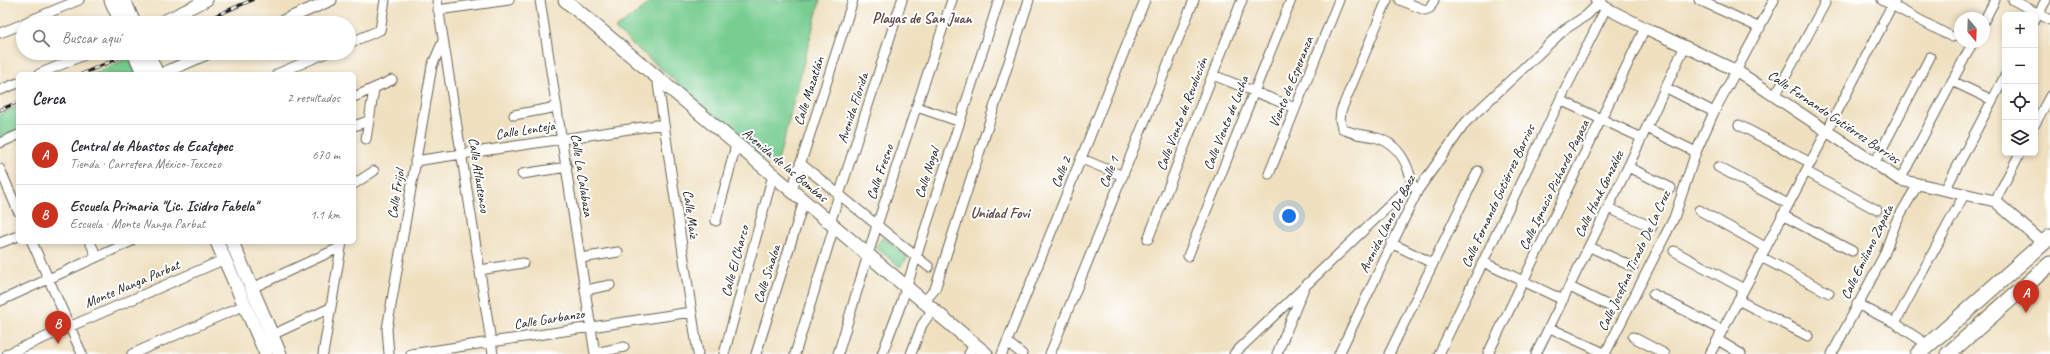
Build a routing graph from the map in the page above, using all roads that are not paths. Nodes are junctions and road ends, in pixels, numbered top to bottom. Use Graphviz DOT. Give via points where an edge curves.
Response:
graph roads {
  1 [pos="79,0"];
  2 [pos="111,0"];
  3 [pos="124,0"];
  4 [pos="331,0"];
  5 [pos="385,0"];
  6 [pos="437,0"];
  7 [pos="509,0"];
  8 [pos="540,0"];
  9 [pos="565,0"];
  10 [pos="853,0"];
  11 [pos="902,0"];
  12 [pos="952,0"];
  13 [pos="999,0"];
  14 [pos="1029,0"];
  15 [pos="1145,0"];
  16 [pos="1194,0"];
  17 [pos="1242,0"];
  18 [pos="1291,0"];
  19 [pos="1339,0"];
  20 [pos="1387,0"];
  21 [pos="1400,0"];
  22 [pos="1434,0"];
  23 [pos="1699,0"];
  24 [pos="1774,0"];
  25 [pos="1882,0"];
  26 [pos="1995,0"];
  27 [pos="2013,0"];
  28 [pos="2046,0"];
  29 [pos="202,1"];
  30 [pos="1601,3"];
  31 [pos="1825,3"];
  32 [pos="1894,3"];
  33 [pos="438,10"];
  34 [pos="1989,12"];
  35 [pos="2030,12"];
  36 [pos="2038,15"];
  37 [pos="41,16"];
  38 [pos="118,16"];
  39 [pos="131,16"];
  40 [pos="173,16"];
  41 [pos="294,16"];
  42 [pos="2038,17"];
  43 [pos="2050,20"];
  44 [pos="16,26"];
  45 [pos="1645,28"];
  46 [pos="1760,28"];
  47 [pos="0,33"];
  48 [pos="1952,37"];
  49 [pos="356,40"];
  50 [pos="443,41"];
  51 [pos="1685,46"];
  52 [pos="1970,48"];
  53 [pos="1930,57"];
  54 [pos="72,60"];
  55 [pos="137,60"];
  56 [pos="151,60"];
  57 [pos="193,60"];
  58 [pos="310,60"];
  59 [pos="1737,71"];
  60 [pos="44,72"];
  61 [pos="143,72"];
  62 [pos="156,72"];
  63 [pos="166,72"];
  64 [pos="282,72"];
  65 [pos="1213,75"];
  66 [pos="657,77"];
  67 [pos="392,80"];
  68 [pos="1952,81"];
  69 [pos="2002,82"];
  70 [pos="16,84"];
  71 [pos="1665,87"];
  72 [pos="374,89"];
  73 [pos="0,90"];
  74 [pos="1254,92"];
  75 [pos="356,96"];
  76 [pos="1775,96"];
  77 [pos="2050,96"];
  78 [pos="1560,100"];
  79 [pos="1992,100"];
  80 [pos="557,107"];
  81 [pos="917,107"];
  82 [pos="1295,108"];
  83 [pos="1714,112"];
  84 [pos="514,115"];
  85 [pos="1601,120"];
  86 [pos="2037,120"];
  87 [pos="368,121"];
  88 [pos="958,121"];
  89 [pos="663,124"];
  90 [pos="356,125"];
  91 [pos="1739,125"];
  92 [pos="1647,128"];
  93 [pos="1828,130"];
  94 [pos="16,136"];
  95 [pos="562,138"];
  96 [pos="1642,138"];
  97 [pos="366,139"];
  98 [pos="0,143"];
  99 [pos="736,145"];
  100 [pos="1696,152"];
  101 [pos="462,155"];
  102 [pos="2018,156"];
  103 [pos="1082,159"];
  104 [pos="415,161"];
  105 [pos="1876,162"];
  106 [pos="800,163"];
  107 [pos="1812,163"];
  108 [pos="567,167"];
  109 [pos="1628,167"];
  110 [pos="1718,167"];
  111 [pos="0,169"];
  112 [pos="374,171"];
  113 [pos="1478,171"];
  114 [pos="1807,172"];
  115 [pos="522,174"];
  116 [pos="1268,174"];
  117 [pos="773,175"];
  118 [pos="1123,176"];
  119 [pos="1900,180"];
  120 [pos="356,183"];
  121 [pos="3,184"];
  122 [pos="1918,184"];
  123 [pos="1415,187"];
  124 [pos="1671,188"];
  125 [pos="792,190"];
  126 [pos="1945,190"];
  127 [pos="840,195"];
  128 [pos="1964,195"];
  129 [pos="1995,201"];
  130 [pos="804,202"];
  131 [pos="1788,204"];
  132 [pos="16,207"];
  133 [pos="1608,208"];
  134 [pos="1699,210"];
  135 [pos="1877,210"];
  136 [pos="1782,215"];
  137 [pos="716,221"];
  138 [pos="832,225"];
  139 [pos="877,225"];
  140 [pos="1652,227"];
  141 [pos="16,237"];
  142 [pos="1148,239"];
  143 [pos="2047,240"];
  144 [pos="1391,243"];
  145 [pos="0,244"];
  146 [pos="33,244"];
  147 [pos="91,244"];
  148 [pos="126,244"];
  149 [pos="218,244"];
  150 [pos="233,244"];
  151 [pos="342,244"];
  152 [pos="1590,246"];
  153 [pos="1765,247"];
  154 [pos="1674,251"];
  155 [pos="1852,251"];
  156 [pos="618,252"];
  157 [pos="869,256"];
  158 [pos="915,256"];
  159 [pos="1188,256"];
  160 [pos="1761,257"];
  161 [pos="96,258"];
  162 [pos="581,258"];
  163 [pos="225,259"];
  164 [pos="1483,262"];
  165 [pos="523,263"];
  166 [pos="1432,263"];
  167 [pos="2050,264"];
  168 [pos="1633,267"];
  169 [pos="929,268"];
  170 [pos="480,270"];
  171 [pos="48,280"];
  172 [pos="1523,281"];
  173 [pos="245,283"];
  174 [pos="1306,285"];
  175 [pos="610,286"];
  176 [pos="905,286"];
  177 [pos="1570,287"];
  178 [pos="1744,289"];
  179 [pos="586,290"];
  180 [pos="1829,293"];
  181 [pos="1653,294"];
  182 [pos="1563,300"];
  183 [pos="1738,300"];
  184 [pos="0,301"];
  185 [pos="1857,304"];
  186 [pos="245,305"];
  187 [pos="929,306"];
  188 [pos="330,308"];
  189 [pos="1613,308"];
  190 [pos="691,312"];
  191 [pos="1895,323"];
  192 [pos="70,326"];
  193 [pos="591,326"];
  194 [pos="1550,328"];
  195 [pos="1722,330"];
  196 [pos="272,335"];
  197 [pos="1808,336"];
  198 [pos="1633,337"];
  199 [pos="1718,340"];
  200 [pos="491,342"];
  201 [pos="1007,342"];
  202 [pos="624,347"];
  203 [pos="972,349"];
  204 [pos="1923,349"];
  205 [pos="595,353"];
  206 [pos="7,354"];
  207 [pos="82,354"];
  208 [pos="132,354"];
  209 [pos="266,354"];
  210 [pos="280,354"];
  211 [pos="323,354"];
  212 [pos="389,354"];
  213 [pos="411,354"];
  214 [pos="493,354"];
  215 [pos="698,354"];
  216 [pos="724,354"];
  217 [pos="756,354"];
  218 [pos="795,354"];
  219 [pos="838,354"];
  220 [pos="882,354"];
  221 [pos="912,354"];
  222 [pos="986,354"];
  223 [pos="1002,354"];
  224 [pos="1022,354"];
  225 [pos="1050,354"];
  226 [pos="1234,354"];
  227 [pos="1277,354"];
  228 [pos="1339,354"];
  229 [pos="1389,354"];
  230 [pos="1439,354"];
  231 [pos="1488,354"];
  232 [pos="1536,354"];
  233 [pos="1606,354"];
  234 [pos="1665,354"];
  235 [pos="1710,354"];
  236 [pos="1741,354"];
  237 [pos="1832,354"];
  238 [pos="1948,354"];
  1 -- 37 [label="street"];
  2 -- 38 [label="main road"];
  3 -- 39 [label="main road"];
  4 -- 41 [label="street"];
  5 -- 49 [label="street" via="380,30"];
  6 -- 33 [label="street, Calle Atlautenco"];
  7 -- 33 [label="street"];
  8 -- 80 [label="street, Calle La Calabaza"];
  9 -- 66 [label="main road, Avenida de las Bombas"];
  10 -- 106 [label="street, Calle Mazatlán"];
  11 -- 127 [label="street, Avenida Florida"];
  12 -- 81 [label="street, Calle Fresno"];
  13 -- 88 [label="street, Calle Nogal"];
  14 -- 187 [label="street"];
  15 -- 103 [label="street, Calle 2"];
  16 -- 118 [label="street, Calle 1"];
  17 -- 65 [label="street, Calle Viento de Revolución"];
  18 -- 74 [label="street, Calle Viento de Lucha"];
  19 -- 82 [label="street, Viento de Esperanza"];
  20 -- 123 [label="street" via="1341,111 1340,120 1342,128 1349,133 1375,137 1391,144 1403,156"];
  21 -- 22 [label="street" via="1422,10 1432,6"];
  23 -- 46 [label="street"];
  24 -- 46 [label="street, Calle Josefina Tirado De La Cruz"];
  25 -- 32 [label="street"];
  26 -- 34 [label="street"];
  27 -- 35 [label="street"];
  28 -- 36 [label="street"];
  29 -- 40 [label="street"];
  30 -- 45 [label="street, Calle Fernando Gutiérrez Barrios"];
  30 -- 78 [label="street, Calle Fernando Gutiérrez Barrios"];
  30 -- 123 [label="street, Avenida Llano De Baez" via="1564,30 1466,122"];
  31 -- 76 [label="street"];
  32 -- 48 [label="street"];
  32 -- 93 [label="street"];
  33 -- 50 [label="street, Calle Atlautenco"];
  42 -- 43 [label="street"];
  44 -- 47 [label="street"];
  45 -- 51 [label="street, Calle Fernando Gutiérrez Barrios"];
  45 -- 85 [label="street, Calle Ignacio Pichardo Pagaza"];
  46 -- 59 [label="street, Calle Josefina Tirado De La Cruz"];
  50 -- 101 [label="street, Calle Atlautenco"];
  50 -- 104 [label="street, Calle Frijol" via="432,66"];
  51 -- 59 [label="street, Calle Fernando Gutiérrez Barrios"];
  51 -- 71 [label="street, Calle Hank González"];
  52 -- 68 [label="street"];
  53 -- 105 [label="street"];
  54 -- 60 [label="street"];
  55 -- 61 [label="main road"];
  56 -- 62 [label="main road"];
  57 -- 63 [label="street"];
  58 -- 64 [label="street"];
  59 -- 76 [label="street, Calle Fernando Gutiérrez Barrios"];
  59 -- 83 [label="street, Calle Josefina Tirado De La Cruz"];
  65 -- 74 [label="street"];
  65 -- 142 [label="street, Calle Viento de Revolución"];
  66 -- 89 [label="street, Calle Maíz"];
  66 -- 99 [label="main road, Avenida de las Bombas"];
  67 -- 72 [label="street"];
  68 -- 79 [label="street"];
  68 -- 119 [label="street"];
  69 -- 79 [label="street"];
  70 -- 73 [label="street"];
  71 -- 83 [label="street"];
  71 -- 92 [label="street, Calle Hank González"];
  72 -- 75 [label="street"];
  72 -- 87 [label="street"];
  74 -- 82 [label="street"];
  74 -- 159 [label="street, Calle Viento de Lucha"];
  76 -- 93 [label="street, Calle Fernando Gutiérrez Barrios"];
  77 -- 86 [label="street"];
  78 -- 85 [label="street"];
  78 -- 164 [label="street, Calle Fernando Gutiérrez Barrios"];
  79 -- 126 [label="street"];
  80 -- 84 [label="street"];
  80 -- 95 [label="street, Calle La Calabaza"];
  81 -- 88 [label="street"];
  81 -- 139 [label="street, Calle Fresno"];
  82 -- 116 [label="street, Viento de Esperanza"];
  83 -- 100 [label="street, Calle Josefina Tirado De La Cruz"];
  85 -- 96 [label="street"];
  85 -- 172 [label="street, Calle Ignacio Pichardo Pagaza"];
  87 -- 90 [label="street"];
  87 -- 97 [label="street"];
  88 -- 158 [label="street, Calle Nogal"];
  89 -- 95 [label="street, Calle Lenteja"];
  89 -- 190 [label="street, Calle Maíz"];
  91 -- 107 [label="street"];
  92 -- 96 [label="street, Calle Hank González"];
  92 -- 100 [label="street"];
  93 -- 105 [label="street, Calle Fernando Gutiérrez Barrios"];
  93 -- 107 [label="street"];
  94 -- 98 [label="street"];
  95 -- 101 [label="street, Calle Lenteja"];
  95 -- 108 [label="street, Calle La Calabaza"];
  96 -- 109 [label="street, Calle Hank González"];
  99 -- 117 [label="main road, Avenida de las Bombas"];
  99 -- 137 [label="street"];
  100 -- 233 [label="street, Calle Josefina Tirado De La Cruz" via="1674,218"];
  101 -- 104 [label="street, Calle Lenteja"];
  101 -- 170 [label="street, Calle Atlautenco"];
  102 -- 129 [label="street"];
  103 -- 118 [label="street"];
  103 -- 201 [label="street, Calle 2"];
  104 -- 212 [label="street, Calle Frijol" via="387,329"];
  105 -- 119 [label="street, Calle Fernando Gutiérrez Barrios"];
  106 -- 125 [label="street, Calle Mazatlán"];
  106 -- 127 [label="street, Avenida de las Bombas"];
  107 -- 114 [label="street"];
  108 -- 115 [label="street"];
  108 -- 162 [label="street, Calle La Calabaza"];
  109 -- 124 [label="street"];
  109 -- 133 [label="street, Calle Hank González"];
  110 -- 131 [label="street"];
  111 -- 121 [label="street"];
  112 -- 120 [label="street"];
  113 -- 166 [label="street"];
  114 -- 131 [label="street"];
  114 -- 135 [label="street"];
  117 -- 125 [label="main road, Avenida de las Bombas"];
  117 -- 216 [label="street, Calle El Charco"];
  118 -- 225 [label="street, Calle 1"];
  119 -- 122 [label="street, Calle Fernando Gutiérrez Barrios"];
  121 -- 132 [label="street"];
  122 -- 126 [label="street, Calle Fernando Gutiérrez Barrios"];
  122 -- 185 [label="street, Calle Emiliano Zapata" via="1896,222 1884,255"];
  123 -- 144 [label="street, Avenida Llano De Baez"];
  123 -- 174 [label="street"];
  125 -- 130 [label="main road, Avenida de las Bombas"];
  126 -- 128 [label="street, Calle Fernando Gutiérrez Barrios"];
  127 -- 138 [label="street, Avenida Florida"];
  127 -- 139 [label="street, Avenida de las Bombas"];
  128 -- 129 [label="street, Calle Fernando Gutiérrez Barrios"];
  128 -- 191 [label="street"];
  129 -- 143 [label="street"];
  130 -- 138 [label="main road, Avenida de las Bombas"];
  130 -- 217 [label="street, Calle Sinaloa"];
  131 -- 136 [label="street"];
  133 -- 140 [label="street"];
  133 -- 152 [label="street, Calle Hank González"];
  134 -- 153 [label="street"];
  136 -- 153 [label="street"];
  136 -- 155 [label="street"];
  138 -- 157 [label="main road, Avenida de las Bombas"];
  138 -- 218 [label="street, Avenida Florida"];
  139 -- 157 [label="street, Calle Fresno"];
  139 -- 158 [label="street, Avenida de las Bombas"];
  141 -- 145 [label="street"];
  143 -- 204 [label="highway"];
  144 -- 166 [label="street"];
  144 -- 228 [label="street, Avenida Llano De Baez"];
  146 -- 171 [label="street"];
  147 -- 161 [label="street"];
  148 -- 161 [label="street"];
  149 -- 163 [label="main road"];
  150 -- 173 [label="main road"];
  151 -- 173 [label="street"];
  151 -- 188 [label="street"];
  152 -- 168 [label="street"];
  152 -- 177 [label="street, Calle Hank González"];
  153 -- 160 [label="street"];
  154 -- 178 [label="street"];
  156 -- 162 [label="street"];
  157 -- 176 [label="main road, Avenida de las Bombas"];
  157 -- 219 [label="street, Calle Fresno"];
  158 -- 169 [label="street, Avenida de las Bombas"];
  158 -- 176 [label="street, Calle Nogal"];
  160 -- 178 [label="street"];
  160 -- 180 [label="street"];
  161 -- 171 [label="street"];
  162 -- 179 [label="street, Calle La Calabaza"];
  163 -- 173 [label="main road"];
  163 -- 192 [label="street, Monte Nanga Parbat"];
  164 -- 172 [label="street"];
  164 -- 230 [label="street, Calle Fernando Gutiérrez Barrios"];
  165 -- 170 [label="street"];
  166 -- 229 [label="street"];
  167 -- 238 [label="highway"];
  170 -- 200 [label="street, Calle Atlautenco"];
  171 -- 184 [label="street"];
  171 -- 192 [label="street"];
  172 -- 182 [label="street"];
  172 -- 231 [label="street, Calle Ignacio Pichardo Pagaza"];
  173 -- 186 [label="main road"];
  173 -- 196 [label="main road"];
  174 -- 226 [label="street"];
  174 -- 227 [label="street"];
  175 -- 179 [label="street"];
  176 -- 187 [label="main road, Avenida de las Bombas"];
  176 -- 220 [label="street, Calle Nogal"];
  177 -- 182 [label="street, Calle Hank González"];
  177 -- 189 [label="street"];
  178 -- 183 [label="street"];
  179 -- 193 [label="street, Calle La Calabaza"];
  181 -- 195 [label="street"];
  182 -- 194 [label="street, Calle Hank González"];
  183 -- 195 [label="street"];
  183 -- 197 [label="street"];
  185 -- 191 [label="street"];
  185 -- 237 [label="street, Calle Emiliano Zapata"];
  186 -- 208 [label="street"];
  186 -- 209 [label="main road"];
  187 -- 203 [label="main road, Avenida de las Bombas"];
  187 -- 221 [label="street"];
  188 -- 196 [label="street"];
  188 -- 211 [label="street"];
  190 -- 193 [label="street, Calle Garbanzo"];
  190 -- 215 [label="street, Calle Maíz"];
  191 -- 204 [label="street"];
  192 -- 206 [label="street, Monte Nanga Parbat"];
  192 -- 207 [label="street"];
  193 -- 200 [label="street, Calle Garbanzo"];
  193 -- 205 [label="street, Calle La Calabaza"];
  194 -- 232 [label="street, Calle Hank González"];
  194 -- 233 [label="street"];
  195 -- 199 [label="street"];
  196 -- 210 [label="main road"];
  198 -- 234 [label="street"];
  199 -- 235 [label="street"];
  199 -- 236 [label="street"];
  200 -- 213 [label="street, Calle Garbanzo"];
  200 -- 214 [label="street, Calle Atlautenco"];
  201 -- 223 [label="street, Calle 2"];
  201 -- 224 [label="street"];
  202 -- 205 [label="street"];
  203 -- 222 [label="main road, Avenida de las Bombas"];
}
